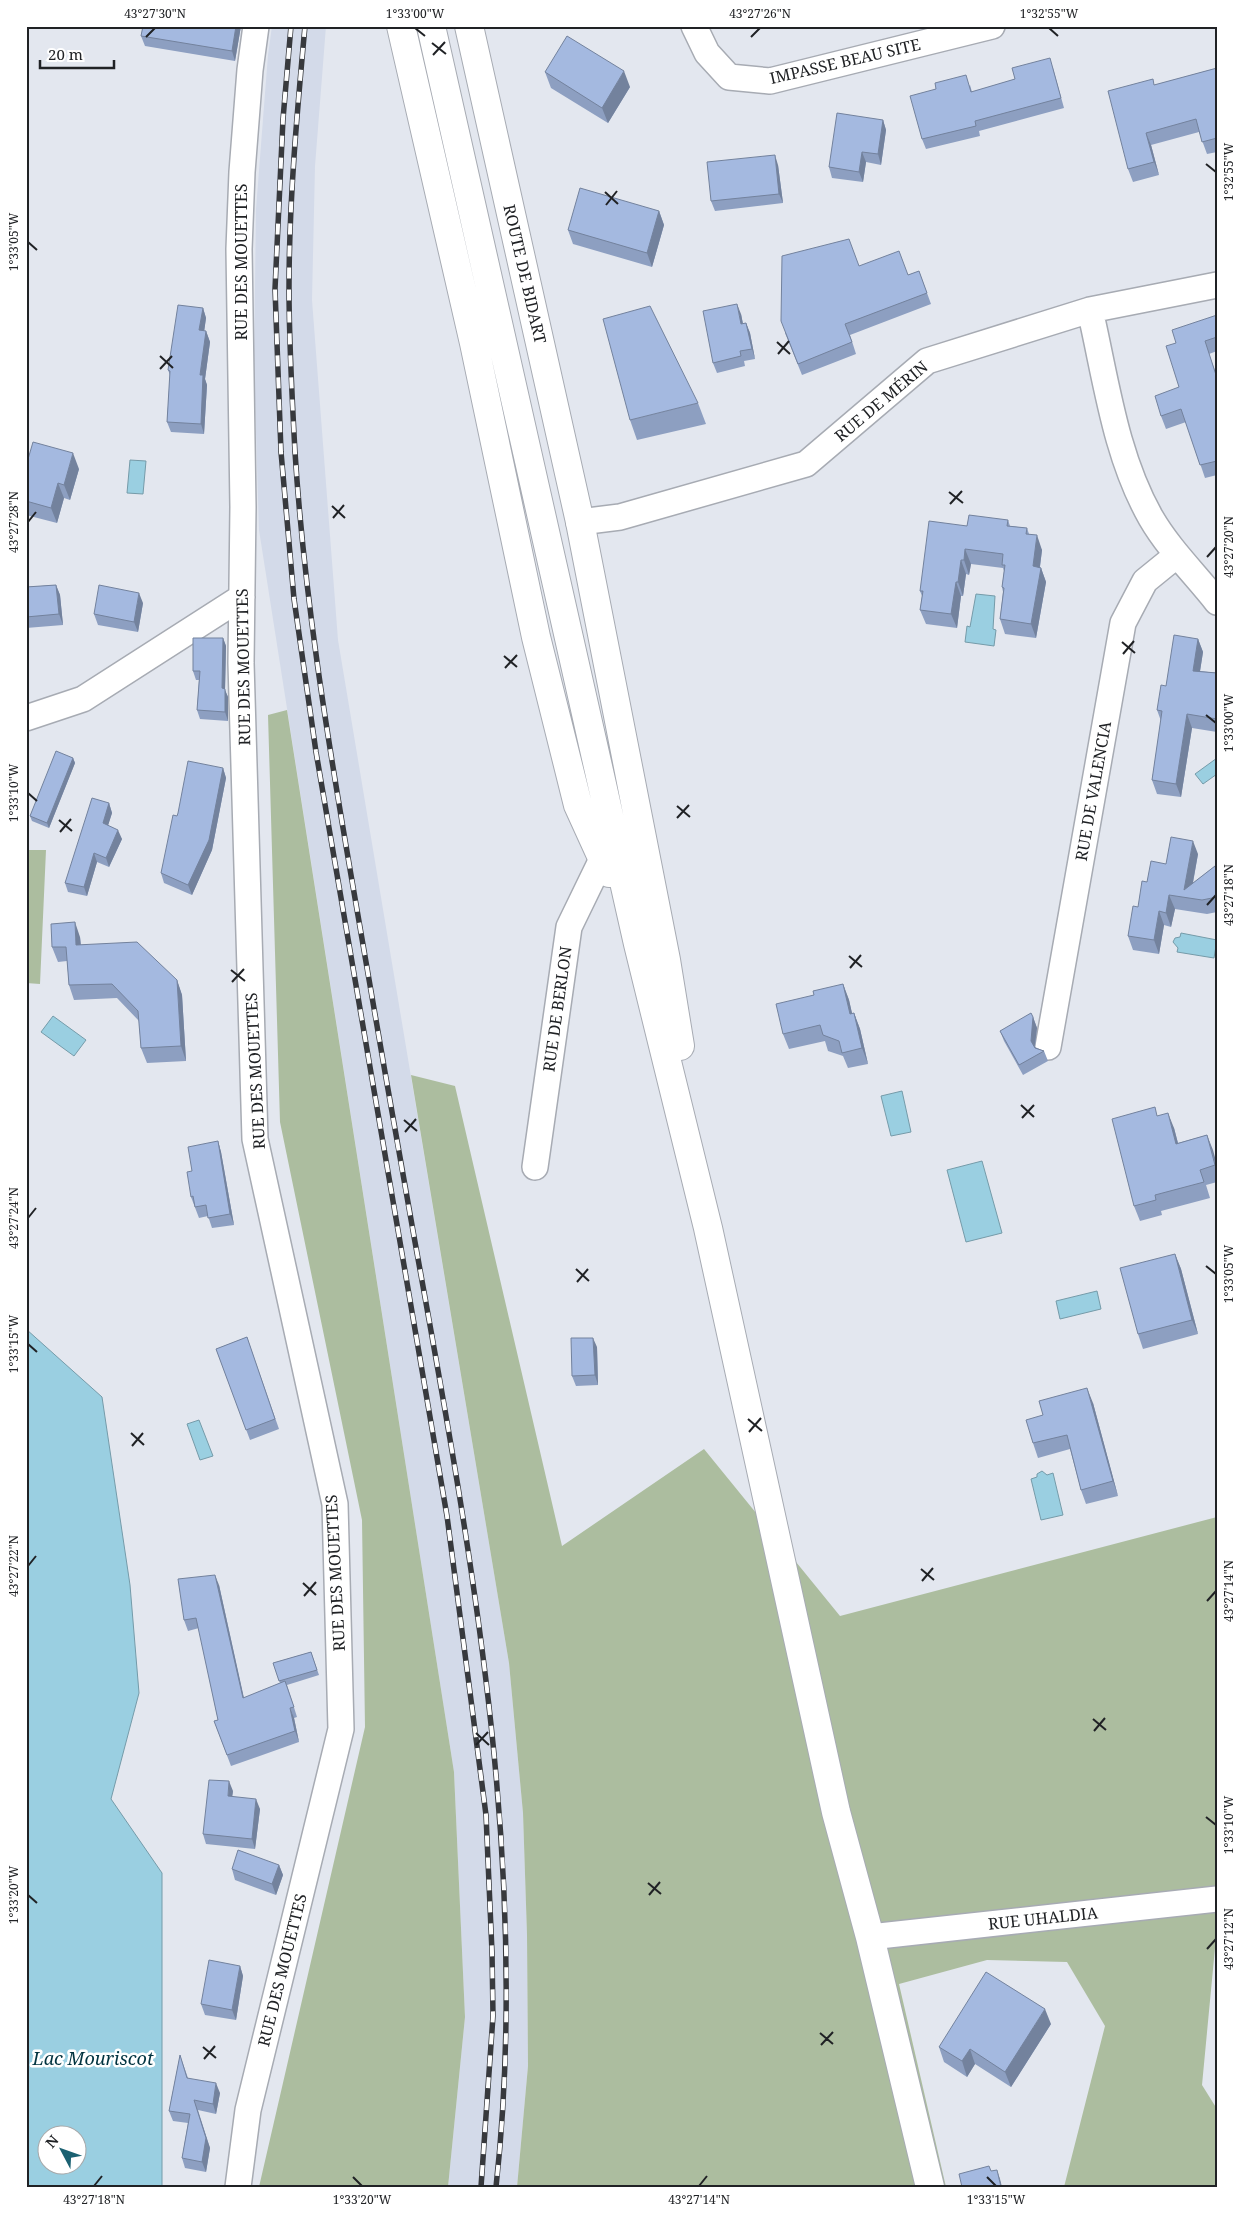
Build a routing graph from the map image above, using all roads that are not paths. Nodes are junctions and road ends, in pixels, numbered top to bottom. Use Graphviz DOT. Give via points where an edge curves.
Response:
graph roads {
  1 [pos="256,26"];
  2 [pos="401,26"];
  3 [pos="431,26"];
  4 [pos="469,26"];
  5 [pos="694,26"];
  6 [pos="992,26"];
  7 [pos="1217,285"];
  8 [pos="1090,310"];
  9 [pos="580,522"];
  10 [pos="1177,555"];
  11 [pos="242,597"];
  12 [pos="1217,602"];
  13 [pos="26,718"];
  14 [pos="603,857"];
  15 [pos="638,944"];
  16 [pos="1048,1046"];
  17 [pos="535,1167"];
  18 [pos="708,1228"];
  19 [pos="1217,1899"];
  20 [pos="870,1937"];
  21 [pos="238,2187"];
  22 [pos="930,2187"];
  1 -- 11 [label="street, RUE DES MOUETTES" via="243,153 239,249"];
  2 -- 14 [label="main road" via="476,352 536,637 578,805"];
  3 -- 15 [label="main road"];
  4 -- 9 [label="main road, ROUTE DE BIDART"];
  5 -- 6 [label="street, IMPASSE BEAU SITE" via="706,53 729,77 770,81"];
  7 -- 8 [label="street, RUE DE MÉRIN"];
  8 -- 9 [label="street, RUE DE MÉRIN" via="927,361 806,464 620,517"];
  8 -- 10 [label="street" via="1123,454 1152,519"];
  9 -- 18 [label="main road, ROUTE DE BIDART" via="666,960"];
  10 -- 12 [label="street"];
  10 -- 16 [label="street, RUE DE VALENCIA" via="1145,581 1122,622"];
  11 -- 13 [label="street" via="83,699"];
  11 -- 21 [label="street, RUE DES MOUETTES" via="241,663 255,1139 335,1504 341,1729 248,2110"];
  14 -- 15 [label="main road"];
  14 -- 17 [label="street, RUE DE BERLON" via="569,927"];
  15 -- 18 [label="main road"];
  18 -- 20 [label="main road" via="836,1812"];
  19 -- 20 [label="street, RUE UHALDIA"];
  20 -- 22 [label="main road"];
}
